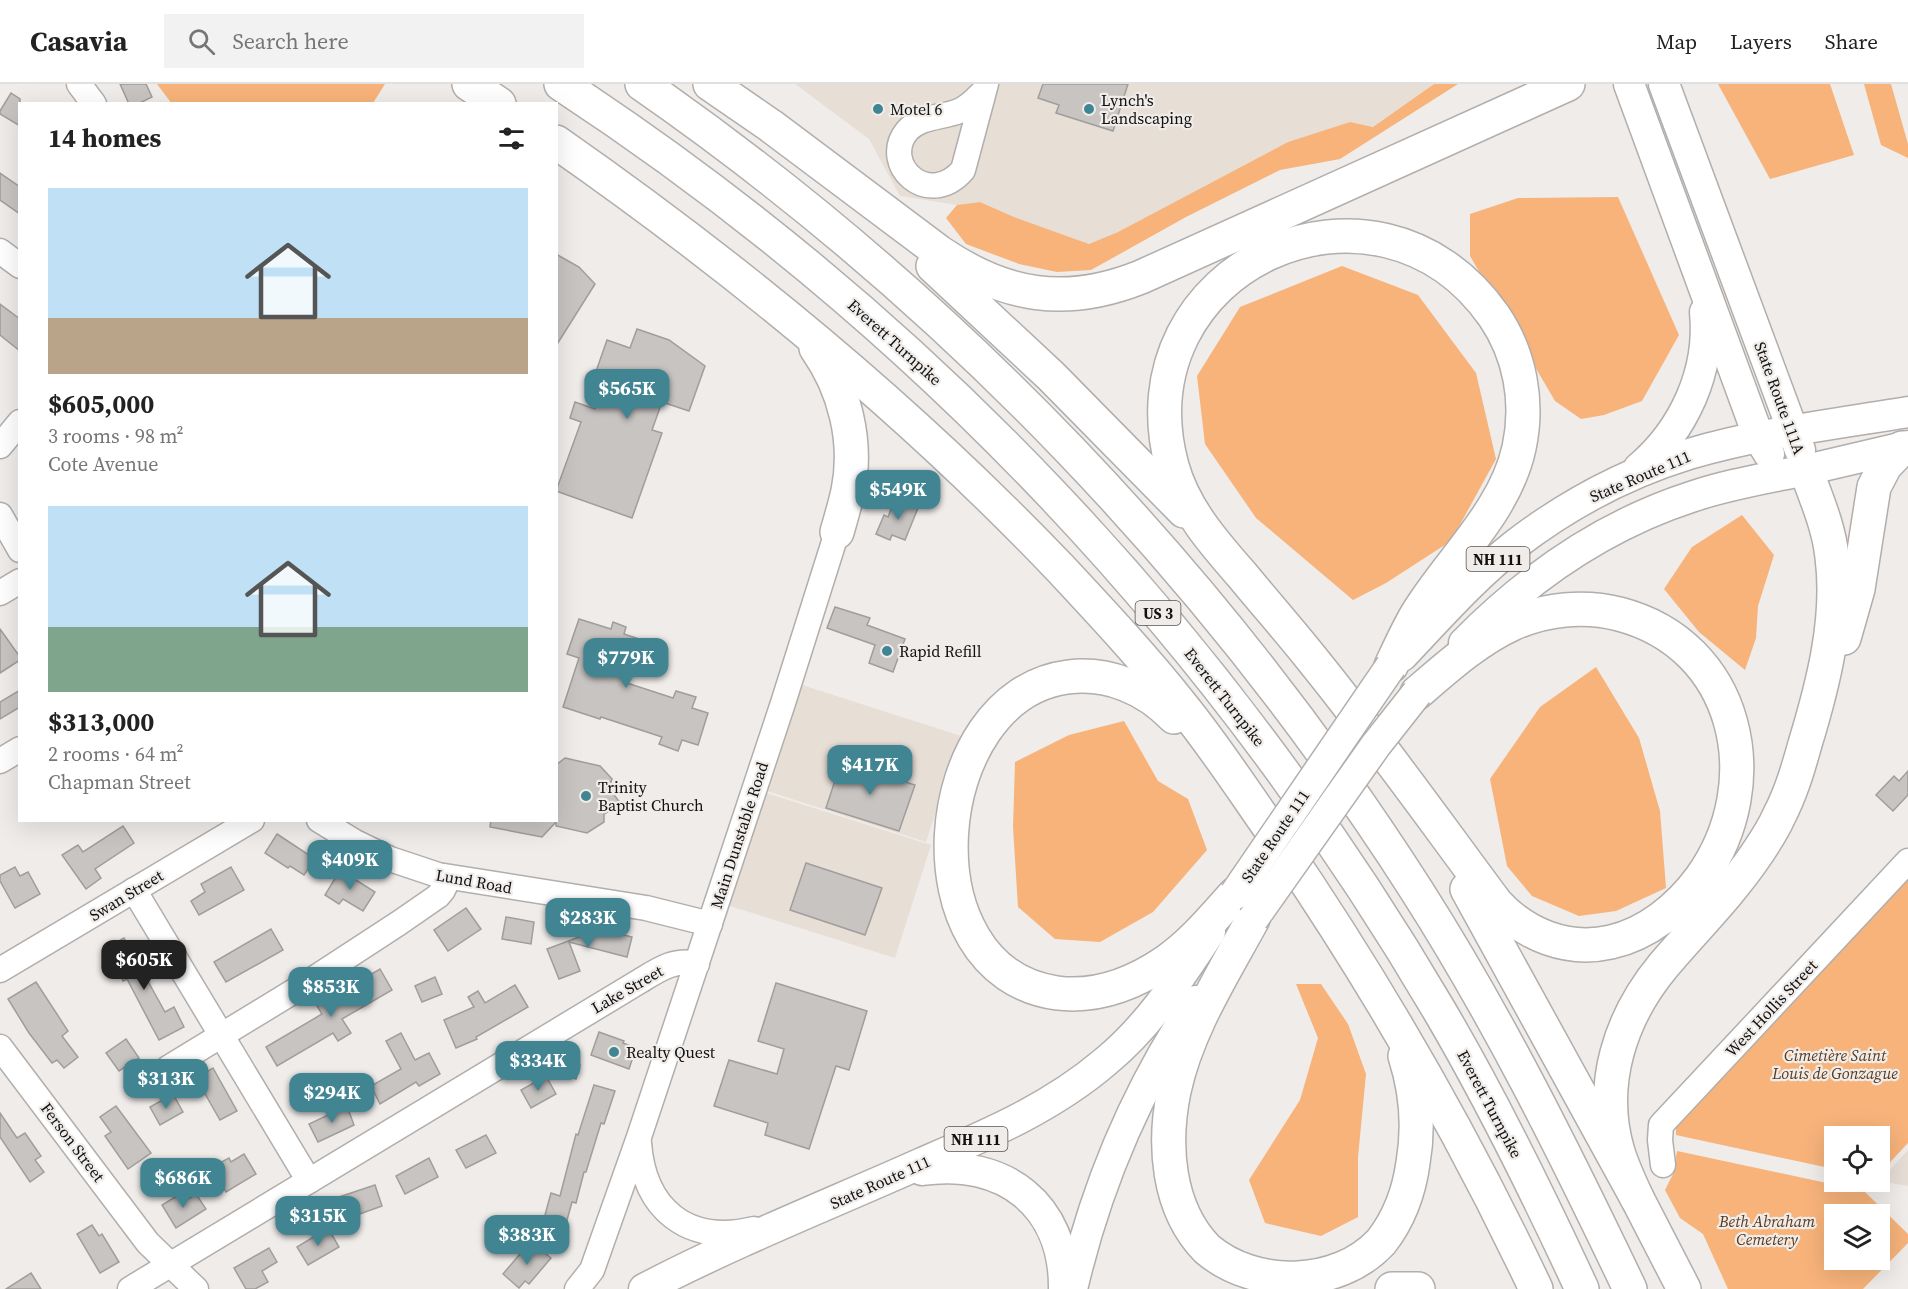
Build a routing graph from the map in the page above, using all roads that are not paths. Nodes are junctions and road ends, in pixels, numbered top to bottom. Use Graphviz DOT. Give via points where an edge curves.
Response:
graph roads {
  1 [pos="79,84"];
  2 [pos="469,84"];
  3 [pos="561,84"];
  4 [pos="642,84"];
  5 [pos="710,84"];
  6 [pos="1507,84"];
  7 [pos="1568,84"];
  8 [pos="1629,84"];
  9 [pos="1664,84"];
  10 [pos="92,102"];
  11 [pos="496,102"];
  12 [pos="771,126"];
  13 [pos="558,143"];
  14 [pos="0,251"];
  15 [pos="1191,254"];
  16 [pos="18,264"];
  17 [pos="1695,265"];
  18 [pos="794,321"];
  19 [pos="1908,412"];
  20 [pos="18,424"];
  21 [pos="1793,431"];
  22 [pos="1759,438"];
  23 [pos="0,446"];
  24 [pos="1905,447"];
  25 [pos="1806,470"];
  26 [pos="1626,478"];
  27 [pos="0,515"];
  28 [pos="837,532"];
  29 [pos="1211,540"];
  30 [pos="18,546"];
  31 [pos="18,582"];
  32 [pos="0,593"];
  33 [pos="1391,666"];
  34 [pos="1417,693"];
  35 [pos="1816,706"];
  36 [pos="1370,735"];
  37 [pos="18,750"];
  38 [pos="0,761"];
  39 [pos="1252,803"];
  40 [pos="249,822"];
  41 [pos="322,822"];
  42 [pos="1908,861"];
  43 [pos="449,878"];
  44 [pos="134,890"];
  45 [pos="1244,907"];
  46 [pos="710,924"];
  47 [pos="697,964"];
  48 [pos="0,970"];
  49 [pos="1382,999"];
  50 [pos="221,1035"];
  51 [pos="0,1047"];
  52 [pos="168,1068"];
  53 [pos="639,1137"];
  54 [pos="1663,1165"];
  55 [pos="887,1179"];
  56 [pos="309,1181"];
  57 [pos="1637,1198"];
  58 [pos="817,1210"];
  59 [pos="171,1266"];
  60 [pos="130,1289"];
  61 [pos="196,1289"];
  62 [pos="577,1289"];
  63 [pos="644,1289"];
  64 [pos="1064,1289"];
  65 [pos="1072,1289"];
  66 [pos="1392,1289"];
  67 [pos="1418,1289"];
  68 [pos="1536,1289"];
  69 [pos="1582,1289"];
  70 [pos="1630,1289"];
  71 [pos="1684,1289"];
  1 -- 10 [label="street"];
  2 -- 11 [label="highway"];
  3 -- 69 [label="highway, Everett Turnpike / US 3" via="746,215 882,328 1050,493 1169,625 1278,765 1409,961 1498,1116"];
  4 -- 70 [label="highway, US 3" via="809,209 969,350 1094,475 1211,608 1318,747 1442,932 1536,1096"];
  5 -- 12 [label="highway"];
  6 -- 15 [label="highway" via="1468,113"];
  7 -- 15 [label="highway"];
  8 -- 17 [label="main road, State Route 111A"];
  9 -- 21 [label="main road, State Route 111A"];
  12 -- 15 [label="highway" via="945,256 979,276 1011,288 1048,295 1096,292"];
  12 -- 29 [label="highway" via="1018,343"];
  13 -- 18 [label="highway" via="688,237"];
  14 -- 16 [label="street"];
  17 -- 22 [label="main road, State Route 111A"];
  17 -- 26 [label="main road" via="1707,334 1700,375 1672,432"];
  18 -- 28 [label="highway" via="827,365 848,421 850,482"];
  18 -- 39 [label="highway" via="939,447 1078,588 1180,703"];
  19 -- 21 [label="main road, State Route 111 / NH 111"];
  20 -- 23 [label="street"];
  21 -- 22 [label="main road, State Route 111 / NH 111"];
  21 -- 25 [label="main road, State Route 111A"];
  22 -- 25 [label="main road, State Route 111A" via="1778,462"];
  22 -- 26 [label="main road, State Route 111 / NH 111" via="1688,454"];
  24 -- 25 [label="main road, State Route 111 / NH 111"];
  24 -- 35 [label="highway" via="1885,466 1874,487 1855,600"];
  25 -- 34 [label="main road, State Route 111 / NH 111" via="1691,497 1642,516 1591,543 1516,594"];
  25 -- 35 [label="highway" via="1828,534 1834,579 1829,639"];
  26 -- 33 [label="main road, State Route 111 / NH 111" via="1578,503 1515,545 1464,590"];
  27 -- 30 [label="street"];
  28 -- 46 [label="street, Main Dunstable Road"];
  29 -- 33 [label="highway" via="1192,513 1178,482 1168,447 1166,421 1168,386 1176,353 1187,328 1210,296 1235,273 1265,254 1312,239 1350,237 1390,242 1416,250 1445,266 1479,296 1505,335 1520,378 1523,425 1506,485 1416,615"];
  29 -- 36 [label="highway" via="1309,655"];
  31 -- 32 [label="street"];
  33 -- 45 [label="main road, State Route 111 / NH 111, bridge"];
  34 -- 36 [label="highway" via="1491,636 1513,623 1545,613 1578,609 1612,612 1667,635 1692,655 1713,682 1734,732 1735,798 1711,862 1682,901 1637,933 1595,945 1550,939 1503,911"];
  34 -- 45 [label="main road, State Route 111 / NH 111, bridge"];
  35 -- 57 [label="highway" via="1790,791 1772,830 1737,882 1650,983 1622,1033 1613,1069 1612,1123 1618,1151"];
  36 -- 57 [label="highway" via="1458,873"];
  37 -- 38 [label="street"];
  39 -- 45 [label="highway" via="1148,695 1117,681 1080,676 1033,687 1003,708 972,753 954,814 954,884 969,932 1000,968 1041,990 1070,994 1119,986 1168,960"];
  39 -- 49 [label="highway"];
  40 -- 44 [label="street, Swan Street"];
  41 -- 43 [label="street, Lund Road" via="390,860"];
  42 -- 54 [label="street, West Hollis Street" via="1661,1125"];
  43 -- 46 [label="street, Lund Road" via="646,908"];
  43 -- 50 [label="street" via="438,896 399,923"];
  44 -- 48 [label="street, Swan Street"];
  44 -- 50 [label="street"];
  45 -- 49 [label="highway" via="1186,1049 1169,1121 1170,1163 1181,1210 1208,1249 1236,1270 1281,1282 1300,1283 1328,1277 1368,1254 1397,1217 1414,1155 1414,1101 1407,1061"];
  45 -- 55 [label="main road, State Route 111 / NH 111" via="1134,1036 1101,1066 1023,1117"];
  45 -- 65 [label="main road, State Route 111 / NH 111" via="1135,1107 1097,1200"];
  46 -- 47 [label="street, Main Dunstable Road"];
  47 -- 53 [label="street, Main Dunstable Road"];
  47 -- 56 [label="street, Lake Street" via="680,962 656,972"];
  49 -- 68 [label="highway" via="1452,1121"];
  50 -- 52 [label="street"];
  50 -- 56 [label="street"];
  51 -- 59 [label="street, Ferson Street" via="143,1236"];
  53 -- 58 [label="street, Main Dunstable Road" via="644,1170 654,1194 674,1217 693,1228 717,1234 738,1233"];
  53 -- 62 [label="street, Main Dunstable Road" via="592,1270"];
  55 -- 58 [label="main road, State Route 111 / NH 111"];
  55 -- 64 [label="main road" via="921,1170 957,1168 990,1174 1014,1185 1037,1205 1052,1230 1061,1252"];
  56 -- 59 [label="street, Lake Street"];
  57 -- 71 [label="highway"];
  58 -- 63 [label="main road, State Route 111 / NH 111"];
  59 -- 60 [label="street, Lake Street"];
  59 -- 61 [label="street, Ferson Street"];
  66 -- 67 [label="highway"];
}
